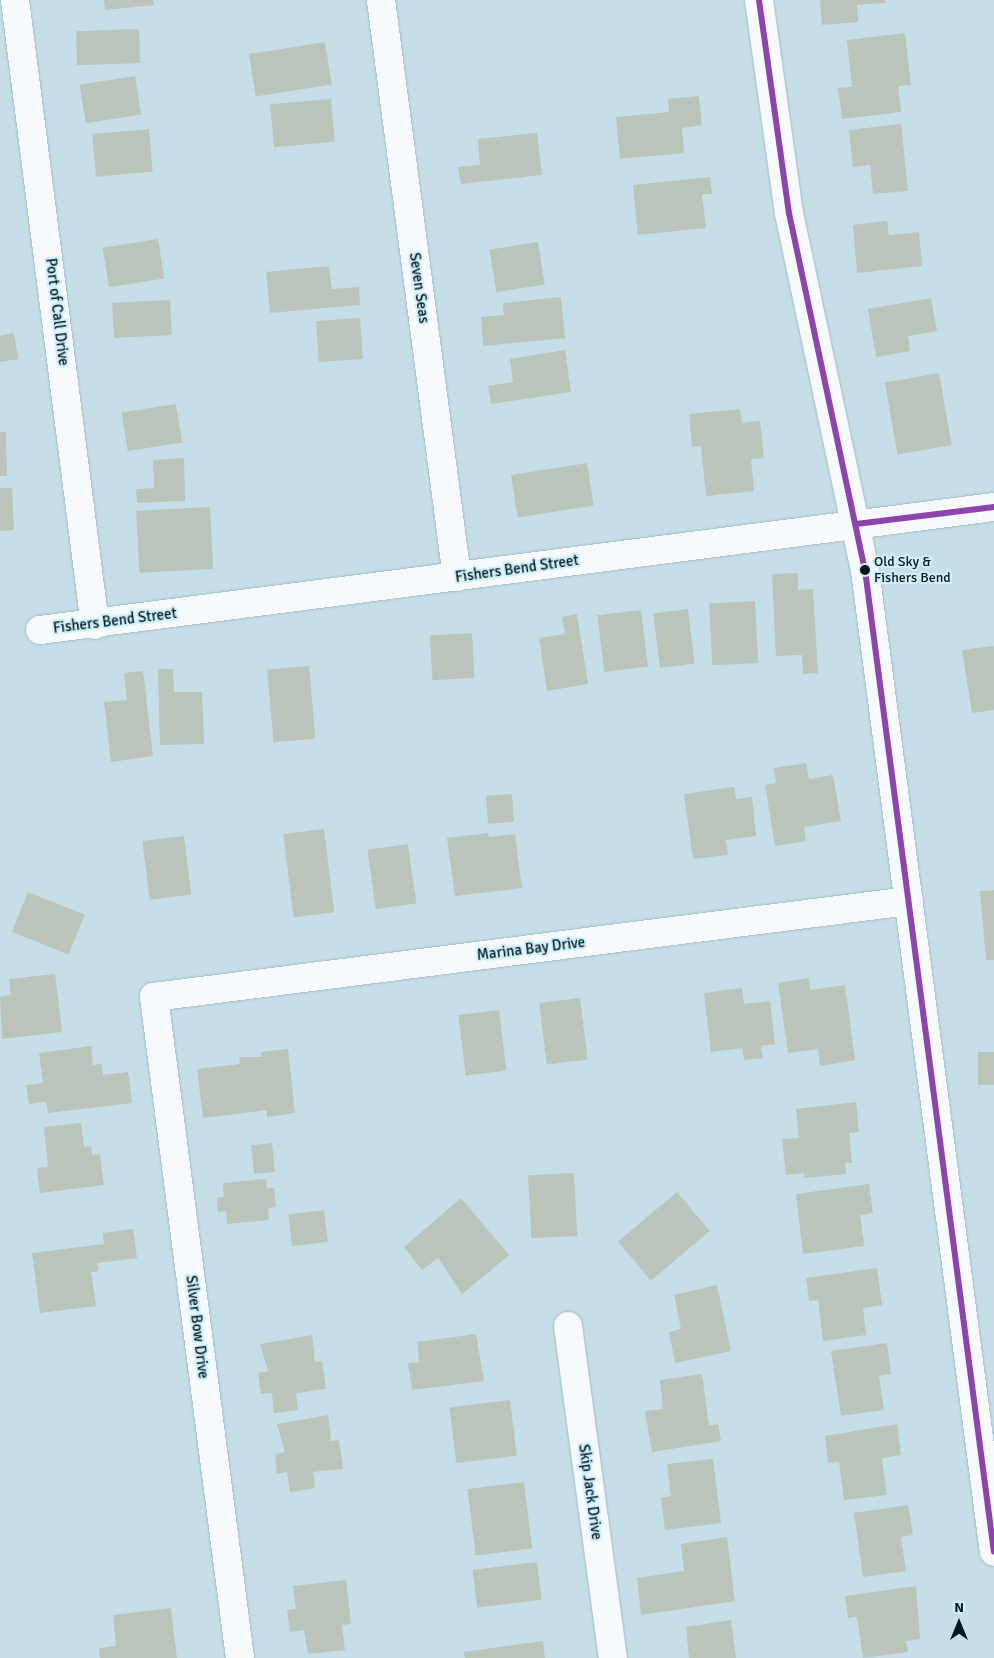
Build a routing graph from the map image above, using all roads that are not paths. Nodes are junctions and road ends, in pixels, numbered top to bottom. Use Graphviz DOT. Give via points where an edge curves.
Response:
graph roads {
  1 [pos="15,0"];
  2 [pos="381,0"];
  3 [pos="759,0"];
  4 [pos="994,507"];
  5 [pos="856,524"];
  6 [pos="457,577"];
  7 [pos="95,625"];
  8 [pos="40,630"];
  9 [pos="909,901"];
  10 [pos="154,997"];
  11 [pos="568,1326"];
  12 [pos="994,1552"];
  13 [pos="240,1658"];
  14 [pos="613,1658"];
  1 -- 7 [label="street, Port of Call Drive"];
  2 -- 6 [label="street, Seven Seas"];
  3 -- 5 [label="street" via="789,213"];
  4 -- 5 [label="street, Fishers Bend Street"];
  5 -- 6 [label="street, Fishers Bend Street"];
  5 -- 9 [label="street"];
  6 -- 7 [label="street, Fishers Bend Street"];
  7 -- 8 [label="street, Fishers Bend Street"];
  9 -- 10 [label="street, Marina Bay Drive"];
  9 -- 12 [label="street"];
  10 -- 13 [label="street, Silver Bow Drive"];
  11 -- 14 [label="street, Skip Jack Drive"];
}
